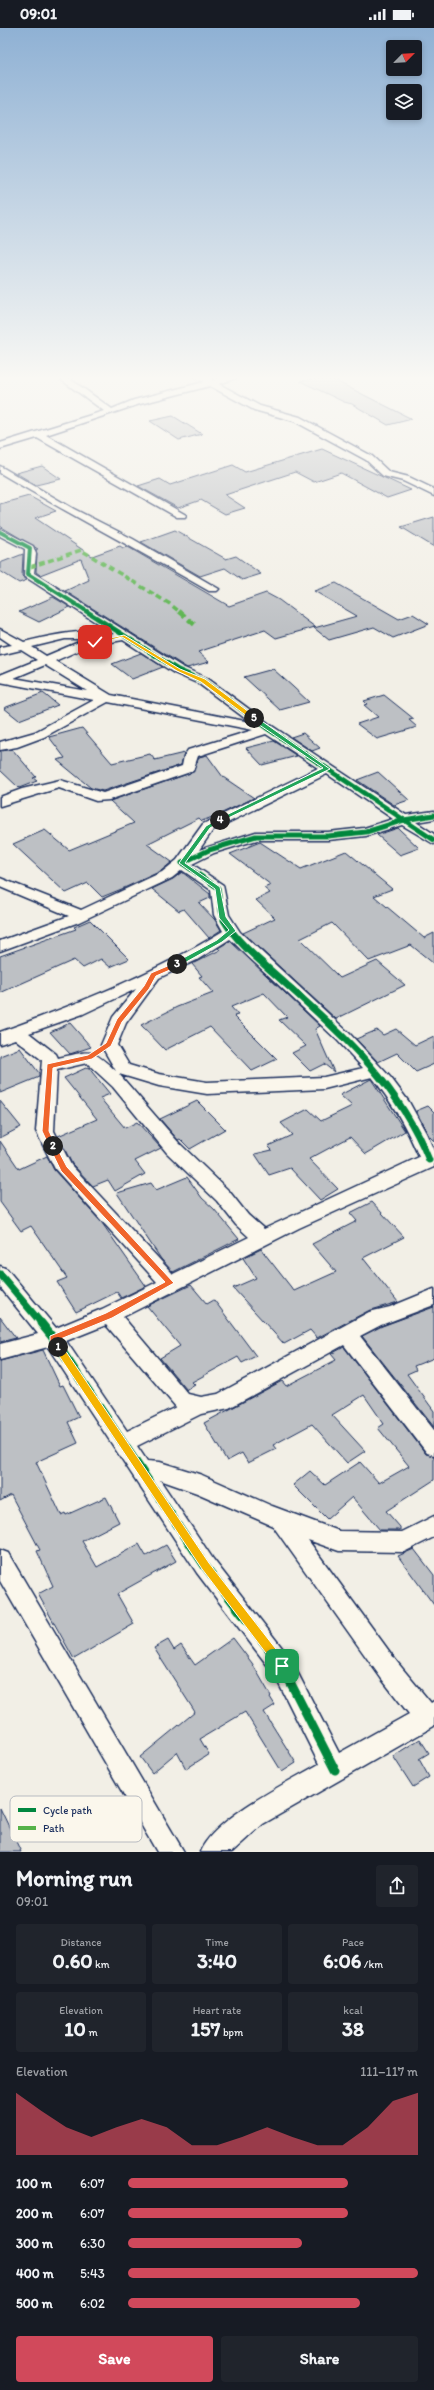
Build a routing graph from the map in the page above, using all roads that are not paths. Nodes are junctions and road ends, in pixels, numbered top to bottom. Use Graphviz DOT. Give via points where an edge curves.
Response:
graph roads {
  1 [pos="86,461"];
  2 [pos="372,461"];
  3 [pos="0,469"];
  4 [pos="434,493"];
  5 [pos="181,515"];
  6 [pos="0,532"];
  7 [pos="213,589"];
  8 [pos="0,632"];
  9 [pos="123,636"];
  10 [pos="22,646"];
  11 [pos="0,651"];
  12 [pos="46,660"];
  13 [pos="0,679"];
  14 [pos="268,729"];
  15 [pos="0,746"];
  16 [pos="327,769"];
  17 [pos="0,802"];
  18 [pos="434,815"];
  19 [pos="404,820"];
  20 [pos="434,840"];
  21 [pos="182,863"];
  22 [pos="0,882"];
  23 [pos="80,915"];
  24 [pos="233,931"];
  25 [pos="0,946"];
  26 [pos="153,975"];
  27 [pos="16,1032"];
  28 [pos="0,1038"];
  29 [pos="109,1045"];
  30 [pos="90,1057"];
  31 [pos="50,1066"];
  32 [pos="374,1071"];
  33 [pos="432,1160"];
  34 [pos="262,1238"];
  35 [pos="0,1274"];
  36 [pos="170,1283"];
  37 [pos="434,1297"];
  38 [pos="109,1315"];
  39 [pos="347,1334"];
  40 [pos="53,1338"];
  41 [pos="0,1352"];
  42 [pos="198,1406"];
  43 [pos="123,1443"];
  44 [pos="434,1446"];
  45 [pos="141,1470"];
  46 [pos="280,1519"];
  47 [pos="434,1526"];
  48 [pos="0,1560"];
  49 [pos="431,1715"];
  50 [pos="335,1770"];
  51 [pos="138,1796"];
  52 [pos="142,1802"];
  53 [pos="171,1852"];
  54 [pos="213,1852"];
  1 -- 5 [label="street"];
  2 -- 4 [label="street" via="386,474 406,479"];
  3 -- 7 [label="street" via="70,511"];
  6 -- 9 [label="street" via="28,545 32,558 28,574"];
  8 -- 10 [label="street"];
  9 -- 10 [label="street" via="65,636"];
  9 -- 12 [label="street" via="86,643"];
  9 -- 14 [label="street" via="178,670 203,681"];
  10 -- 11 [label="street"];
  10 -- 12 [label="street"];
  12 -- 13 [label="street"];
  12 -- 14 [label="street" via="107,698"];
  13 -- 15 [label="street" via="106,698 32,739"];
  14 -- 16 [label="street"];
  14 -- 17 [label="street" via="193,753 188,768 116,794 96,797 60,784"];
  16 -- 19 [label="street"];
  16 -- 21 [label="street" via="208,827"];
  18 -- 19 [label="street"];
  19 -- 20 [label="street"];
  19 -- 21 [label="street" via="366,832 328,836 256,836 209,850"];
  21 -- 23 [label="street" via="166,875"];
  21 -- 24 [label="street" via="218,888 222,918"];
  22 -- 23 [label="street"];
  23 -- 25 [label="street"];
  24 -- 26 [label="street" via="192,957"];
  24 -- 32 [label="street" via="362,1056"];
  26 -- 27 [label="street" via="77,1010"];
  26 -- 29 [label="street" via="119,1021"];
  27 -- 28 [label="street"];
  27 -- 31 [label="street" via="50,1058"];
  29 -- 30 [label="street"];
  29 -- 32 [label="street" via="123,1069 159,1080 207,1088 324,1083"];
  30 -- 31 [label="street"];
  30 -- 34 [label="street" via="119,1083 173,1148"];
  31 -- 36 [label="street" via="45,1131 64,1169"];
  32 -- 33 [label="street" via="421,1135"];
  33 -- 34 [label="street"];
  34 -- 36 [label="street"];
  35 -- 40 [label="street"];
  36 -- 38 [label="street"];
  37 -- 39 [label="street" via="393,1314 376,1318"];
  38 -- 40 [label="street"];
  38 -- 42 [label="street" via="181,1400 189,1406"];
  39 -- 42 [label="street" via="222,1402"];
  39 -- 44 [label="street"];
  40 -- 41 [label="street"];
  40 -- 43 [label="street"];
  42 -- 43 [label="street"];
  43 -- 45 [label="street"];
  45 -- 46 [label="street" via="160,1471 202,1485"];
  45 -- 50 [label="street" via="205,1566 282,1666"];
  46 -- 47 [label="street" via="339,1541 404,1542"];
  46 -- 49 [label="street" via="389,1670"];
  48 -- 51 [label="street"];
  49 -- 50 [label="street"];
  50 -- 54 [label="street" via="254,1815"];
  52 -- 53 [label="street"];
}
